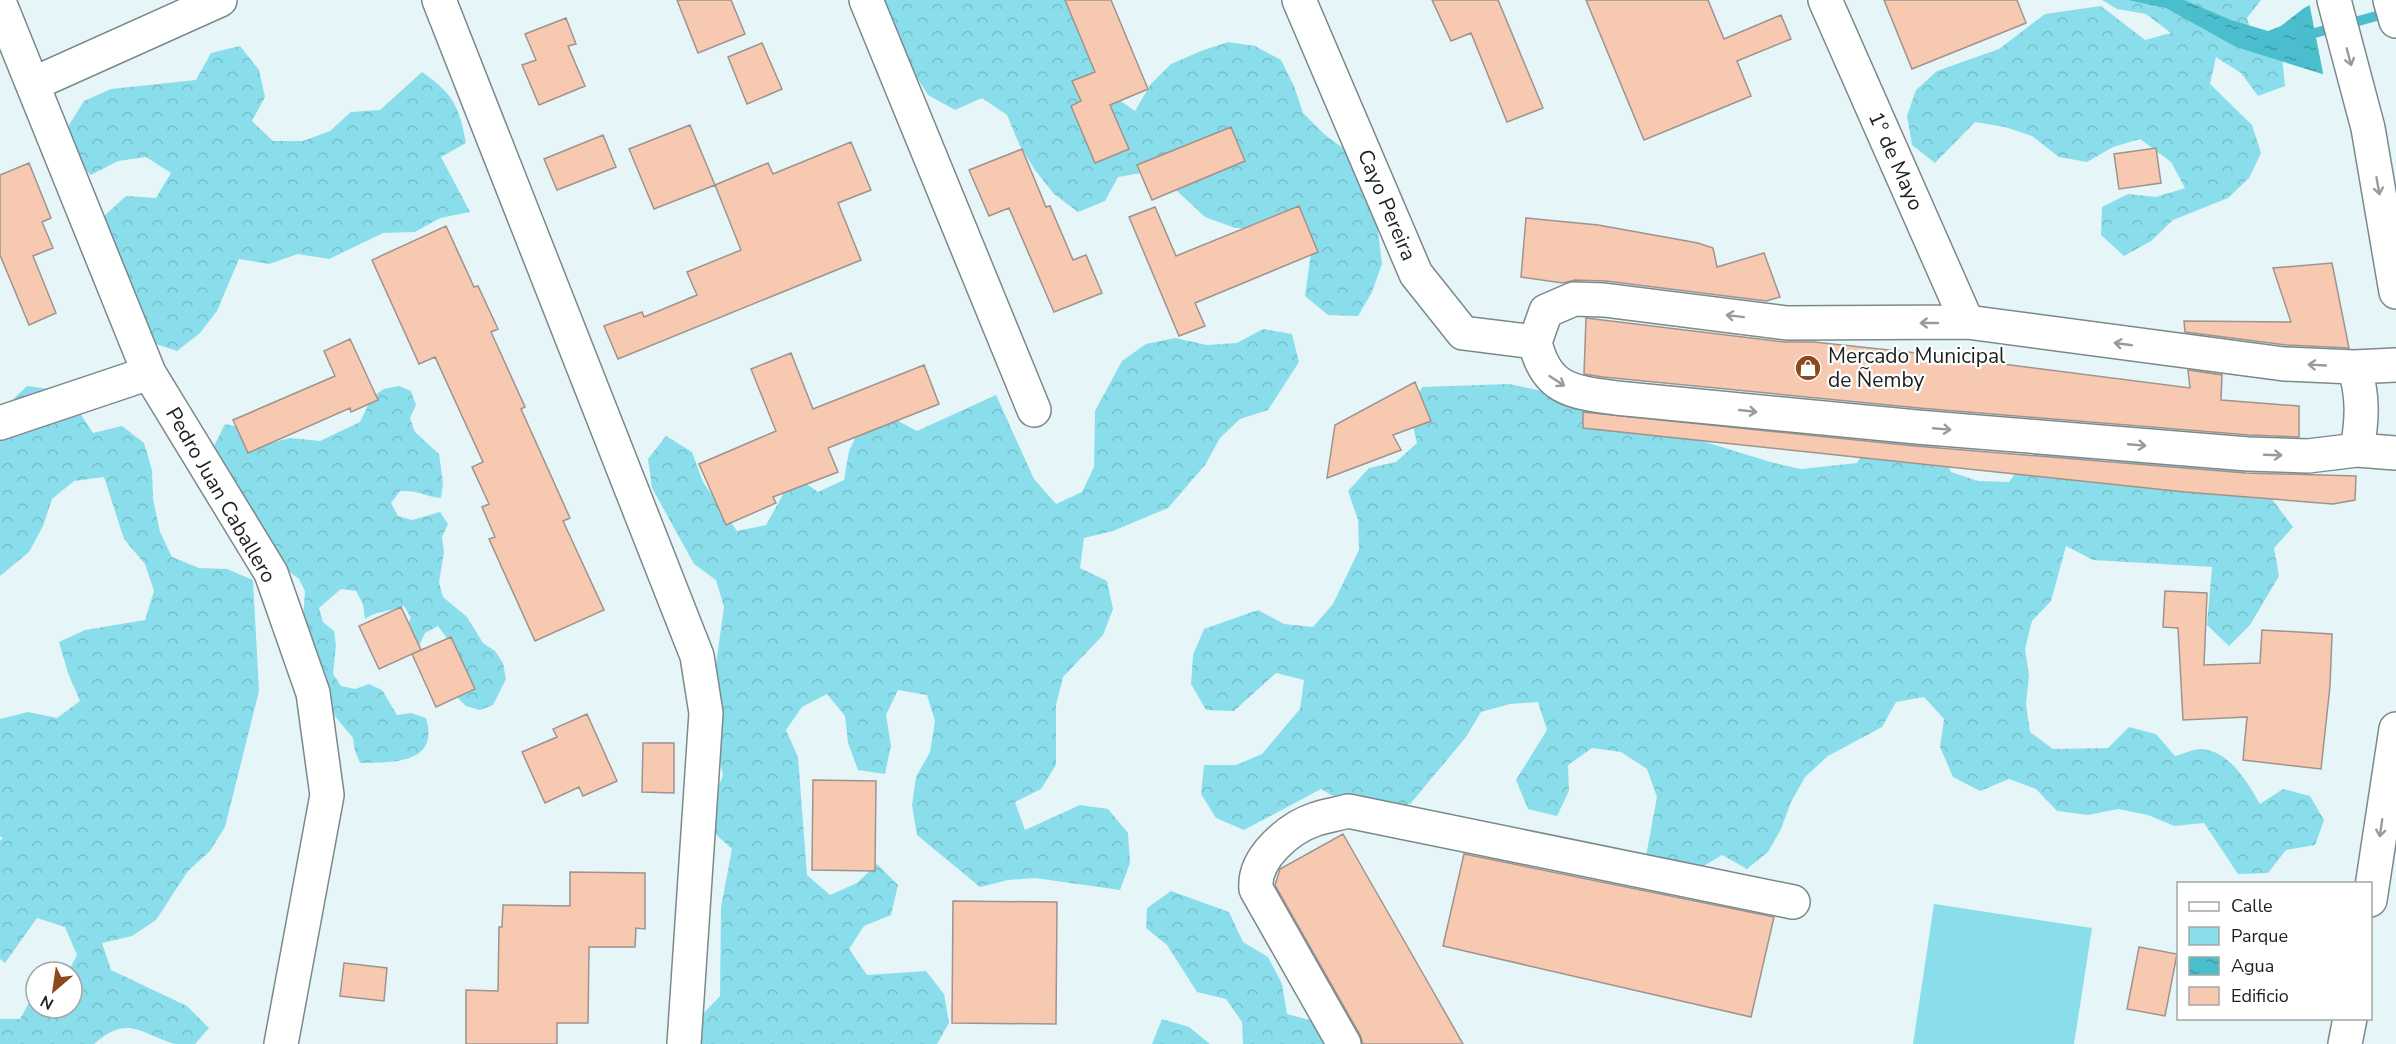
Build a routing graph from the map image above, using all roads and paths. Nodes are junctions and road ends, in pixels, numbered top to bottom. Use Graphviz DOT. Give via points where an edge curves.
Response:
graph roads {
  1 [pos="220,0"];
  2 [pos="439,0"];
  3 [pos="866,0"];
  4 [pos="1299,0"];
  5 [pos="1825,0"];
  6 [pos="2334,0"];
  7 [pos="2390,0"];
  8 [pos="0,4"];
  9 [pos="2396,21"];
  10 [pos="33,84"];
  11 [pos="2396,292"];
  12 [pos="1967,322"];
  13 [pos="1535,342"];
  14 [pos="2396,365"];
  15 [pos="2354,367"];
  16 [pos="149,373"];
  17 [pos="1034,410"];
  18 [pos="0,423"];
  19 [pos="2357,450"];
  20 [pos="2396,453"];
  21 [pos="2396,729"];
  22 [pos="2372,887"];
  23 [pos="1793,902"];
  24 [pos="2350,1020"];
  25 [pos="281,1044"];
  26 [pos="684,1044"];
  27 [pos="1344,1044"];
  28 [pos="2345,1044"];
  1 -- 10 [label="main road"];
  2 -- 26 [label="main road" via="697,656 705,713"];
  3 -- 17 [label="main road"];
  4 -- 13 [label="main road, Cayo Pereira" via="1416,274 1463,333"];
  5 -- 12 [label="main road, 1º de Mayo"];
  6 -- 11 [label="main road, one-way" via="2368,128"];
  7 -- 9 [label="main road"];
  8 -- 10 [label="main road, Pedro Juan Caballero"];
  10 -- 16 [label="main road, Pedro Juan Caballero"];
  12 -- 13 [label="main road, one-way" via="1787,323 1574,299 1546,311"];
  15 -- 12 [label="main road, one-way" via="2284,364"];
  13 -- 19 [label="main road, one-way" via="1547,374 1578,392 1616,398 2248,454 2308,456"];
  14 -- 15 [label="main road"];
  15 -- 19 [label="main road" via="2362,402"];
  16 -- 18 [label="main road"];
  16 -- 25 [label="main road, Pedro Juan Caballero" via="270,573 313,693 327,795"];
  19 -- 20 [label="main road"];
  21 -- 22 [label="main road, one-way"];
  23 -- 27 [label="main road" via="1348,811 1314,820 1269,852 1259,866 1256,889"];
  24 -- 28 [label="main road"];
}
